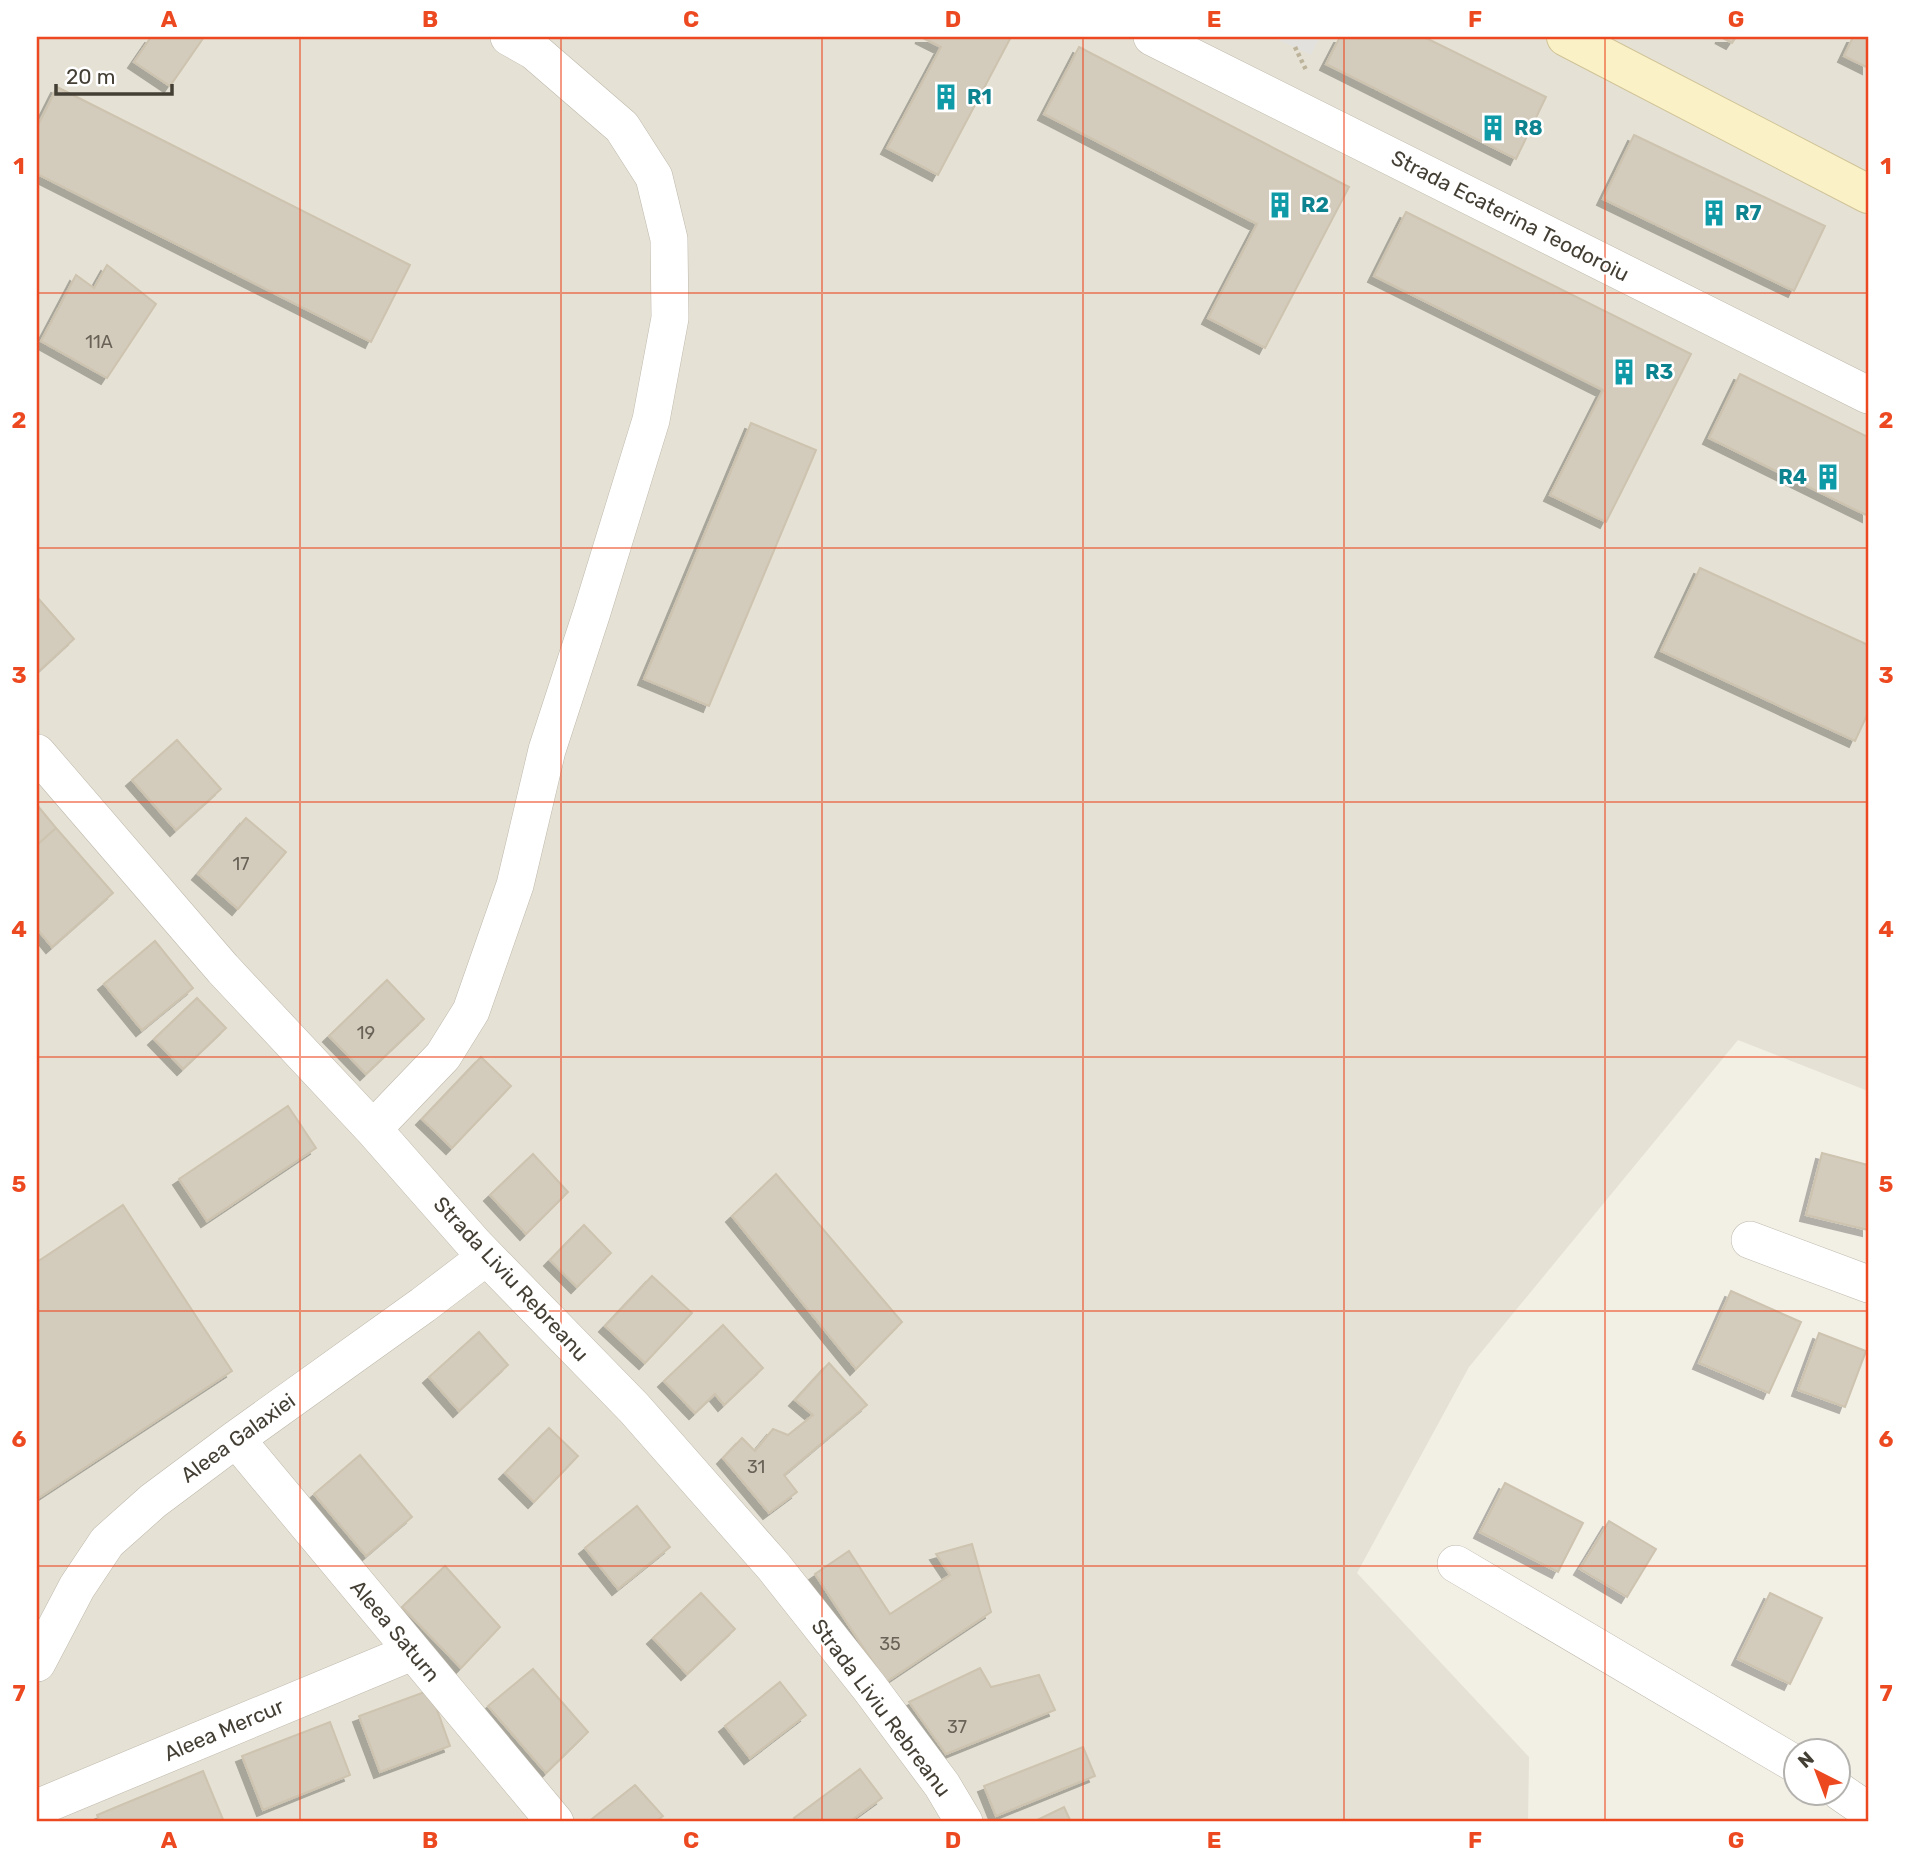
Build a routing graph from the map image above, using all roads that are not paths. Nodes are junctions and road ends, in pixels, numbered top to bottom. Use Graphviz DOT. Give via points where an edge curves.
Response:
graph roads {
  1 [pos="509,37"];
  2 [pos="1153,37"];
  3 [pos="1566,37"];
  4 [pos="1868,194"];
  5 [pos="1868,395"];
  6 [pos="37,753"];
  7 [pos="373,1129"];
  8 [pos="1750,1240"];
  9 [pos="486,1257"];
  10 [pos="1868,1284"];
  11 [pos="236,1438"];
  12 [pos="1456,1564"];
  13 [pos="412,1652"];
  14 [pos="37,1663"];
  15 [pos="1783,1757"];
  16 [pos="1853,1801"];
  17 [pos="37,1808"];
  18 [pos="1868,1811"];
  19 [pos="555,1822"];
  20 [pos="964,1822"];
  1 -- 7 [label="street" via="534,51 622,127 654,177 669,239 670,317 651,420 547,750 515,886 471,1011 443,1056"];
  2 -- 5 [label="street, Strada Ecaterina Teodoroiu"];
  3 -- 4 [label="main road"];
  6 -- 7 [label="street, Strada Liviu Rebreanu" via="223,969"];
  7 -- 9 [label="street, Strada Liviu Rebreanu"];
  8 -- 10 [label="street"];
  9 -- 11 [label="street, Aleea Galaxiei"];
  9 -- 20 [label="street, Strada Liviu Rebreanu" via="634,1408 774,1567 942,1785"];
  11 -- 13 [label="street, Aleea Saturn"];
  11 -- 14 [label="street, Aleea Galaxiei" via="107,1542"];
  12 -- 15 [label="street"];
  13 -- 17 [label="street, Aleea Mercur"];
  13 -- 19 [label="street, Aleea Saturn"];
  16 -- 18 [label="street"];
}
